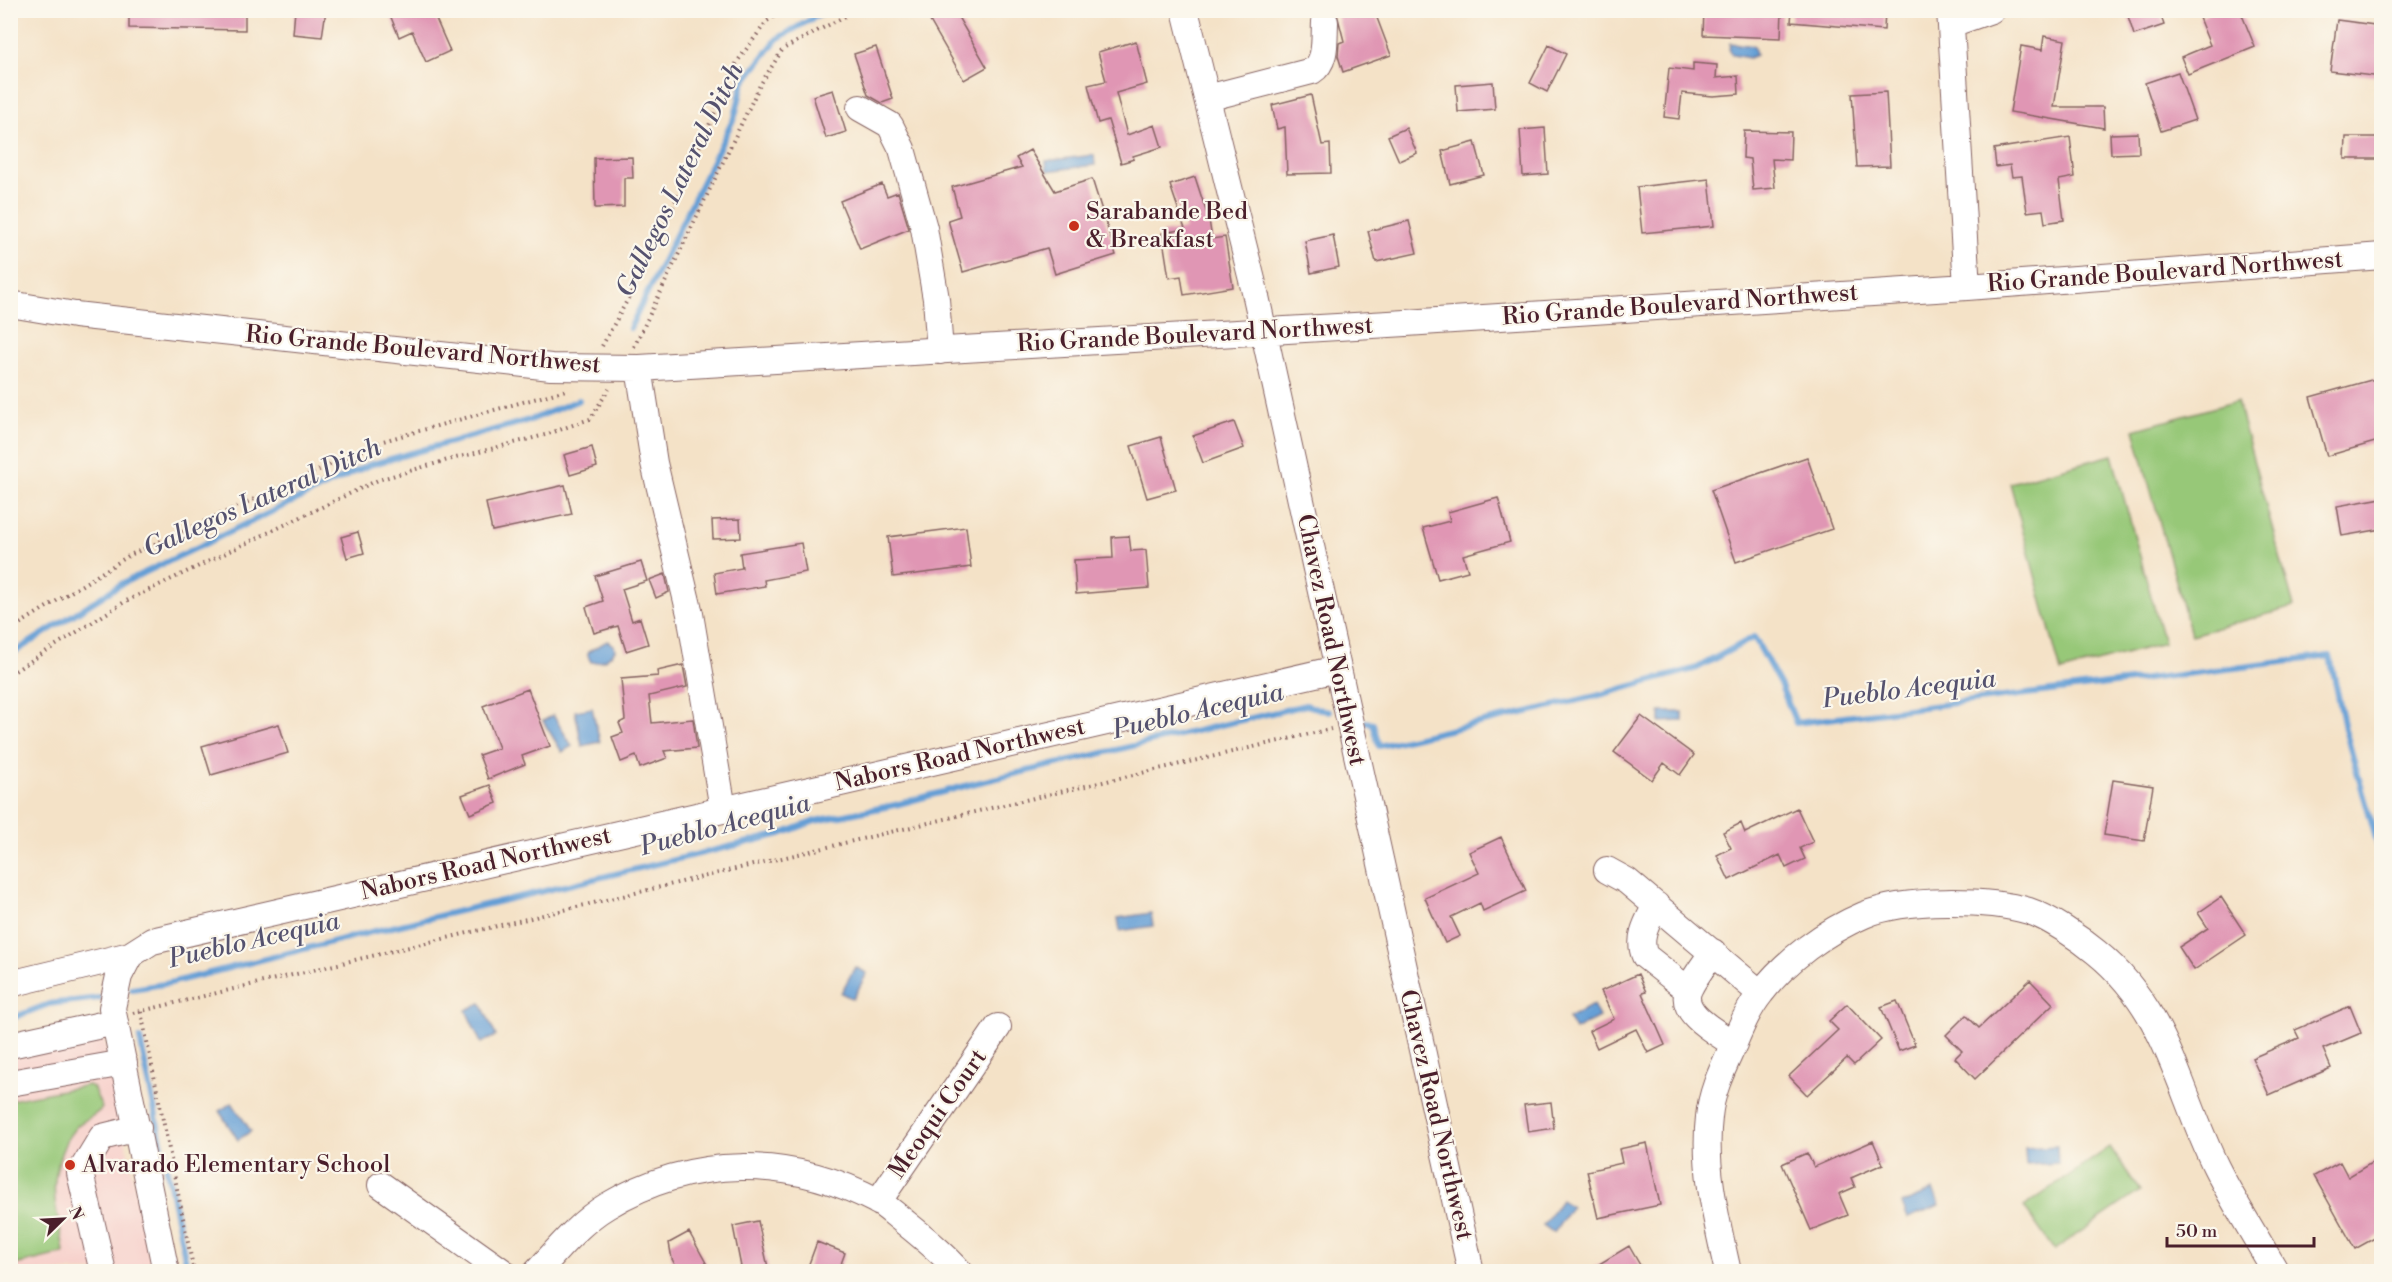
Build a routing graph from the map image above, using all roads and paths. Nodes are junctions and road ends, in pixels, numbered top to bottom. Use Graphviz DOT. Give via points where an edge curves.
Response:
graph roads {
  1 [pos="784,10"];
  2 [pos="857,10"];
  3 [pos="1185,10"];
  4 [pos="1990,10"];
  5 [pos="1951,17"];
  6 [pos="1325,22"];
  7 [pos="1207,98"];
  8 [pos="860,108"];
  9 [pos="2382,256"];
  10 [pos="1967,287"];
  11 [pos="10,304"];
  12 [pos="1263,330"];
  13 [pos="940,351"];
  14 [pos="588,368"];
  15 [pos="629,368"];
  16 [pos="10,630"];
  17 [pos="1337,669"];
  18 [pos="10,674"];
  19 [pos="1349,724"];
  20 [pos="723,809"];
  21 [pos="1606,870"];
  22 [pos="1656,905"];
  23 [pos="1713,952"];
  24 [pos="130,954"];
  25 [pos="10,984"];
  26 [pos="1688,990"];
  27 [pos="1760,993"];
  28 [pos="141,1012"];
  29 [pos="115,1019"];
  30 [pos="998,1027"];
  31 [pos="1734,1044"];
  32 [pos="10,1045"];
  33 [pos="124,1063"];
  34 [pos="10,1083"];
  35 [pos="138,1128"];
  36 [pos="381,1185"];
  37 [pos="878,1202"];
  38 [pos="103,1272"];
  39 [pos="166,1272"];
  40 [pos="194,1272"];
  41 [pos="503,1272"];
  42 [pos="537,1272"];
  43 [pos="960,1272"];
  44 [pos="1471,1272"];
  45 [pos="1728,1272"];
  46 [pos="2276,1272"];
  1 -- 14 [label="path" via="767,21 737,62 650,259"];
  2 -- 15 [label="path" via="783,49 760,85 633,349"];
  3 -- 7 [label="street, Chavez Road Northwest"];
  4 -- 5 [label="street"];
  5 -- 10 [label="street"];
  6 -- 7 [label="street" via="1318,68"];
  7 -- 12 [label="street, Chavez Road Northwest"];
  8 -- 13 [label="street" via="890,126 902,149 924,228"];
  9 -- 10 [label="street, Rio Grande Boulevard Northwest"];
  10 -- 12 [label="street, Rio Grande Boulevard Northwest"];
  11 -- 14 [label="street, Rio Grande Boulevard Northwest" via="99,318"];
  12 -- 13 [label="street, Rio Grande Boulevard Northwest"];
  12 -- 17 [label="street, Chavez Road Northwest"];
  13 -- 15 [label="street, Rio Grande Boulevard Northwest"];
  14 -- 15 [label="street, Rio Grande Boulevard Northwest"];
  14 -- 16 [label="path" via="574,387 383,441 130,555"];
  15 -- 18 [label="path" via="590,419 378,480 126,601"];
  15 -- 20 [label="street" via="690,614"];
  17 -- 19 [label="street, Chavez Road Northwest"];
  17 -- 20 [label="street, Nabors Road Northwest"];
  19 -- 28 [label="path"];
  19 -- 44 [label="street, Chavez Road Northwest"];
  20 -- 24 [label="street, Nabors Road Northwest" via="152,941"];
  21 -- 22 [label="street" via="1627,881"];
  22 -- 23 [label="street"];
  22 -- 26 [label="street" via="1641,938 1643,951"];
  23 -- 26 [label="street"];
  23 -- 27 [label="street"];
  24 -- 25 [label="street, Nabors Road Northwest"];
  24 -- 29 [label="street" via="119,976 112,1008"];
  26 -- 31 [label="street" via="1693,1015"];
  27 -- 31 [label="street"];
  27 -- 46 [label="street" via="1826,936 1866,914 1948,902 1997,905 2031,912 2048,921 2097,952 2150,1012 2216,1166"];
  28 -- 29 [label="path"];
  28 -- 40 [label="path"];
  29 -- 32 [label="street"];
  29 -- 33 [label="street"];
  30 -- 37 [label="street, Meoqui Court"];
  31 -- 45 [label="street" via="1717,1082 1708,1127 1708,1158"];
  33 -- 34 [label="street"];
  33 -- 35 [label="street"];
  35 -- 38 [label="street" via="102,1137 80,1173"];
  35 -- 39 [label="street"];
  36 -- 41 [label="street"];
  37 -- 42 [label="street" via="810,1176 764,1167 683,1173 646,1185 605,1207 566,1240"];
  37 -- 43 [label="street" via="940,1250"];
}
